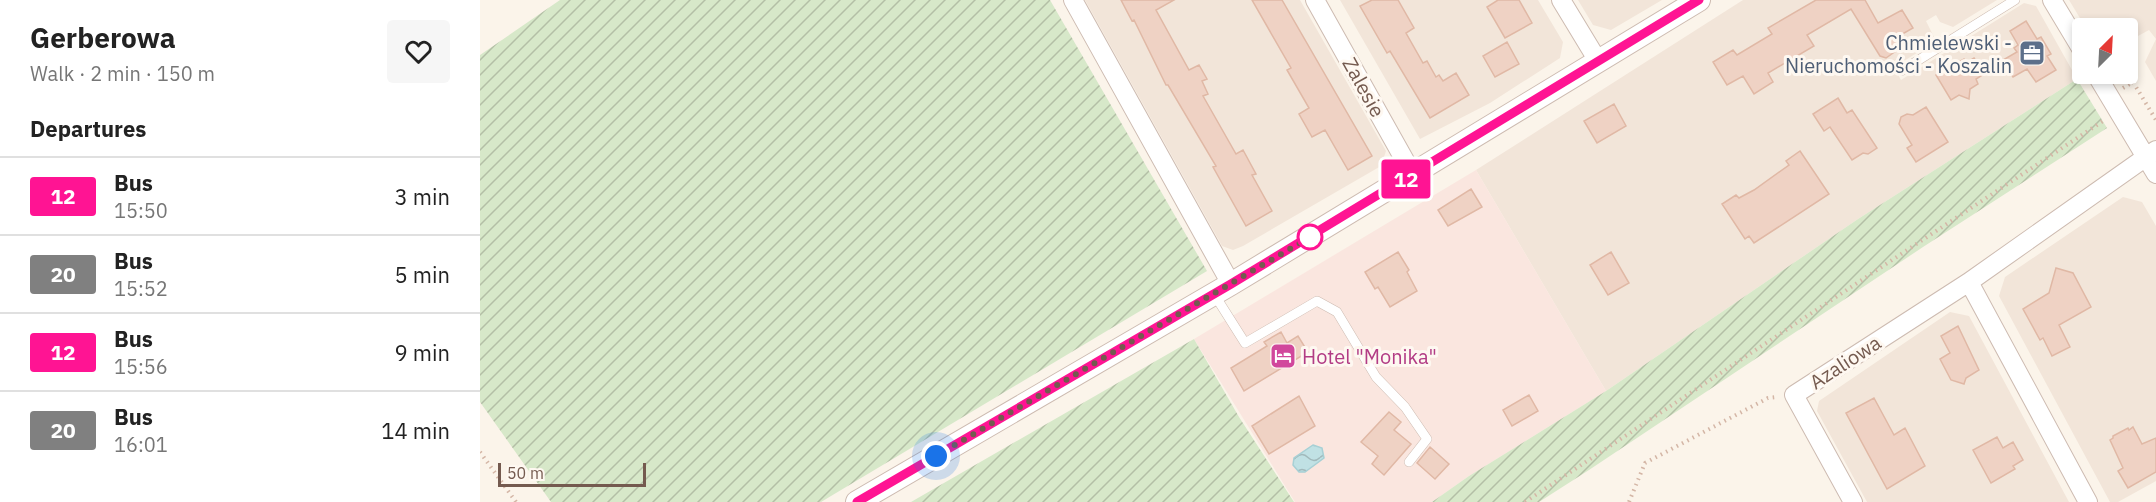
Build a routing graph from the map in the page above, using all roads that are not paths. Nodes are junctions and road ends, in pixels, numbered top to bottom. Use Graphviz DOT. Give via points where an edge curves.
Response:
graph roads {
  1 [pos="1073,0"];
  2 [pos="1315,0"];
  3 [pos="1561,0"];
  4 [pos="1699,0"];
  5 [pos="2015,0"];
  6 [pos="2052,0"];
  7 [pos="2072,33"];
  8 [pos="1598,61"];
  9 [pos="1901,71"];
  10 [pos="2102,84"];
  11 [pos="2151,153"];
  12 [pos="2156,174"];
  13 [pos="1413,175"];
  14 [pos="1969,282"];
  15 [pos="1222,289"];
  16 [pos="1409,462"];
  17 [pos="857,502"];
  18 [pos="1853,502"];
  19 [pos="2088,502"];
  1 -- 15 [label="street"];
  2 -- 13 [label="street, Zalesie"];
  3 -- 8 [label="street"];
  4 -- 8 [label="street"];
  5 -- 9 [label="lane"];
  6 -- 7 [label="street"];
  8 -- 13 [label="street"];
  10 -- 11 [label="street"];
  11 -- 12 [label="street"];
  11 -- 14 [label="street, Azaliowa"];
  13 -- 15 [label="street"];
  14 -- 18 [label="street, Azaliowa" via="1794,394"];
  14 -- 19 [label="street"];
  15 -- 16 [label="lane" via="1245,343 1317,301 1337,312 1376,377 1405,407 1427,439"];
  15 -- 17 [label="street"];
}
